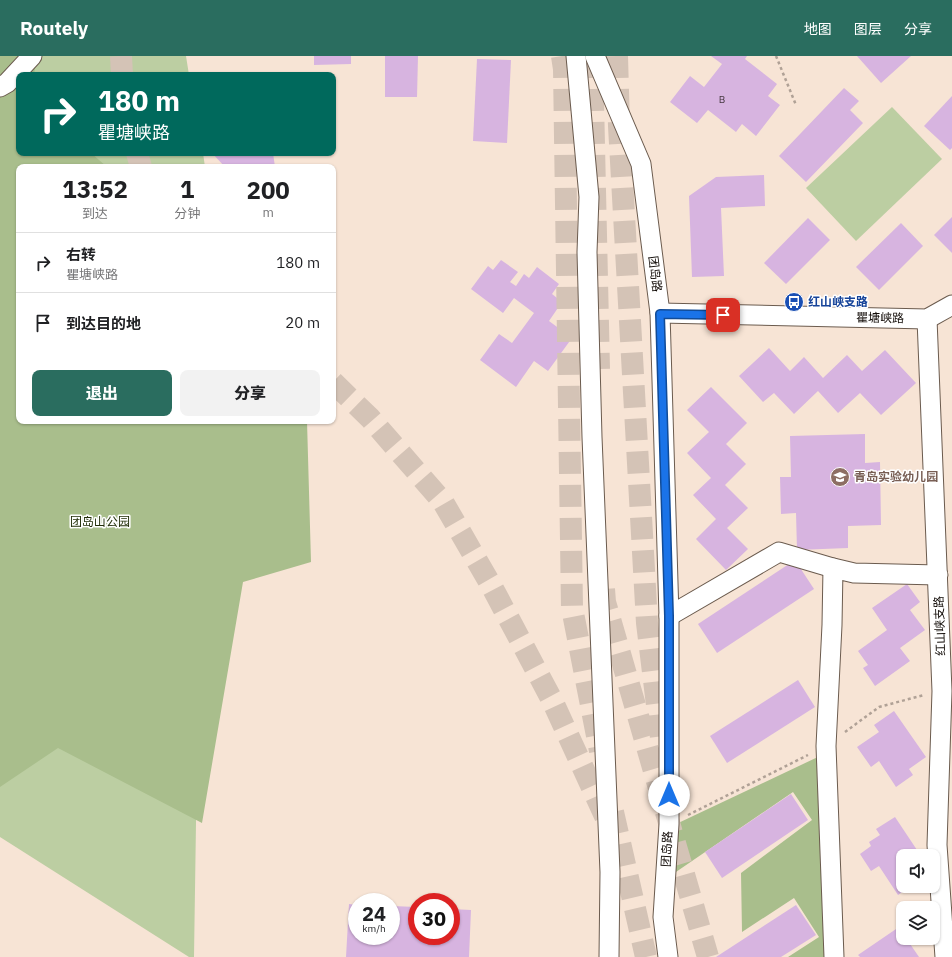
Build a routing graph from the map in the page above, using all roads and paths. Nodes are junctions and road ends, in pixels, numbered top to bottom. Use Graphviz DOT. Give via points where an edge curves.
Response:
graph roads {
  1 [pos="32,56"];
  2 [pos="576,56"];
  3 [pos="595,56"];
  4 [pos="776,56"];
  5 [pos="17,72"];
  6 [pos="16,73"];
  7 [pos="0,87"];
  8 [pos="796,104"];
  9 [pos="952,305"];
  10 [pos="660,314"];
  11 [pos="927,319"];
  12 [pos="833,568"];
  13 [pos="938,575"];
  14 [pos="669,616"];
  15 [pos="609,957"];
  16 [pos="668,957"];
  17 [pos="834,957"];
  18 [pos="945,957"];
  1 -- 5 [label="street"];
  2 -- 15 [label="street" via="589,197 588,283 610,872"];
  3 -- 10 [label="street, 团岛路" via="641,164"];
  4 -- 8 [label="path"];
  6 -- 7 [label="street"];
  9 -- 11 [label="street"];
  10 -- 11 [label="street, 瞿塘峡路"];
  10 -- 14 [label="street, 团岛路"];
  11 -- 13 [label="street, 红山峡支路"];
  12 -- 13 [label="street" via="854,573"];
  12 -- 14 [label="street" via="779,552"];
  12 -- 17 [label="street" via="826,746"];
  13 -- 18 [label="street, 红山峡支路" via="942,691 937,845"];
  14 -- 16 [label="street, 团岛路" via="669,824 664,917"];
}
